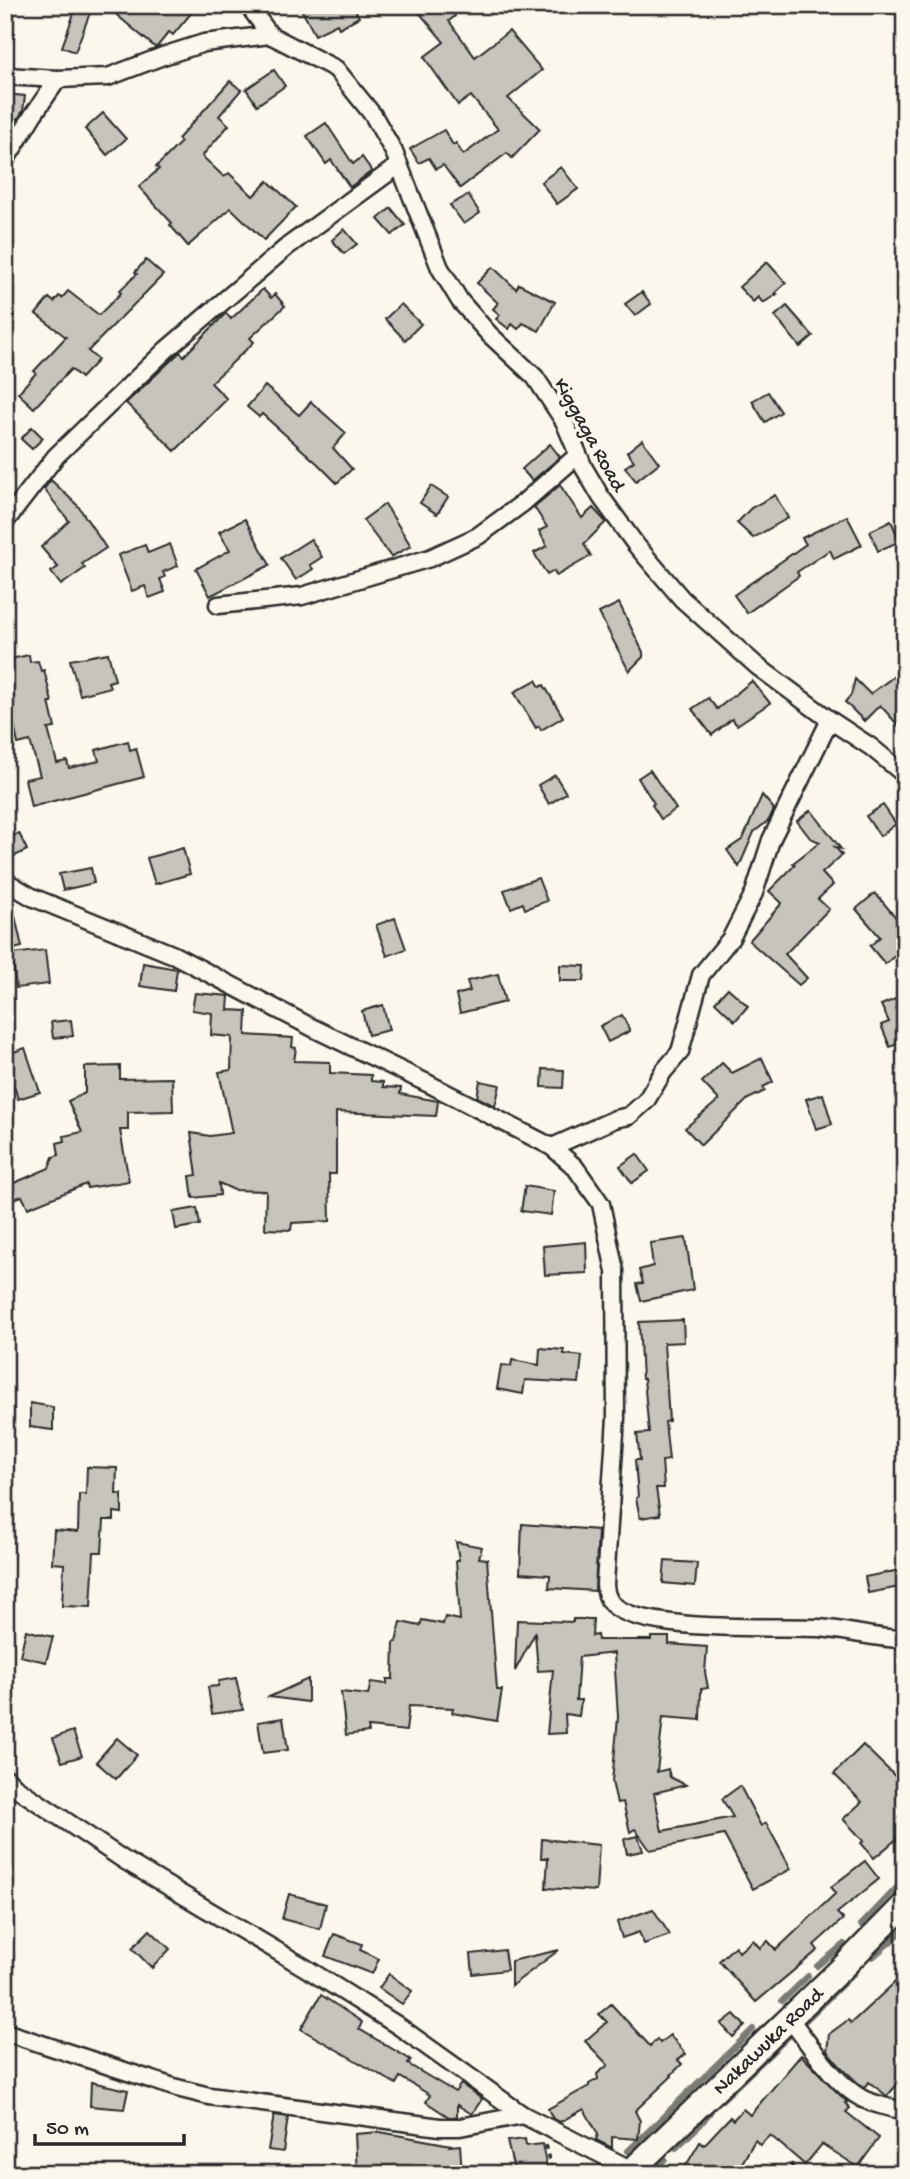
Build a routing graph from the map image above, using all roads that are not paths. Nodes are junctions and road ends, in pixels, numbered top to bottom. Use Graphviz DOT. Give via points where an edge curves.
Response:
graph roads {
  1 [pos="248,5"];
  2 [pos="270,35"];
  3 [pos="5,76"];
  4 [pos="58,79"];
  5 [pos="5,161"];
  6 [pos="399,165"];
  7 [pos="578,455"];
  8 [pos="5,522"];
  9 [pos="218,605"];
  10 [pos="830,720"];
  11 [pos="905,775"];
  12 [pos="5,881"];
  13 [pos="552,1147"];
  14 [pos="905,1639"];
  15 [pos="5,1777"];
  16 [pos="905,1904"];
  17 [pos="789,2018"];
  18 [pos="5,2032"];
  19 [pos="905,2111"];
  20 [pos="523,2115"];
  21 [pos="631,2172"];
  1 -- 2 [label="street, Kiggaga Road"];
  2 -- 4 [label="street" via="204,43 108,77"];
  2 -- 6 [label="street, Kiggaga Road" via="336,69 373,115"];
  3 -- 4 [label="street"];
  4 -- 5 [label="street"];
  6 -- 7 [label="street, Kiggaga Road" via="440,268 460,301 535,377 564,421"];
  6 -- 8 [label="street" via="288,246 166,350 56,456"];
  7 -- 9 [label="street" via="478,536 430,558 302,596"];
  7 -- 10 [label="street, Kiggaga Road" via="616,519 682,599 757,666"];
  10 -- 11 [label="street, Kiggaga Road"];
  10 -- 13 [label="street" via="771,841 754,893 731,938 701,975 680,1052 646,1101 628,1116"];
  12 -- 13 [label="street" via="32,897 174,955"];
  13 -- 14 [label="street" via="575,1167 601,1204 615,1271 616,1418 607,1597 633,1616 653,1620 822,1629"];
  15 -- 20 [label="street" via="124,1860 397,2025"];
  16 -- 17 [label="main road, Nakawuka Road"];
  17 -- 19 [label="street" via="852,2091 879,2105"];
  17 -- 21 [label="main road, Nakawuka Road"];
  18 -- 20 [label="street" via="209,2096 440,2127"];
  20 -- 21 [label="street"];
}
